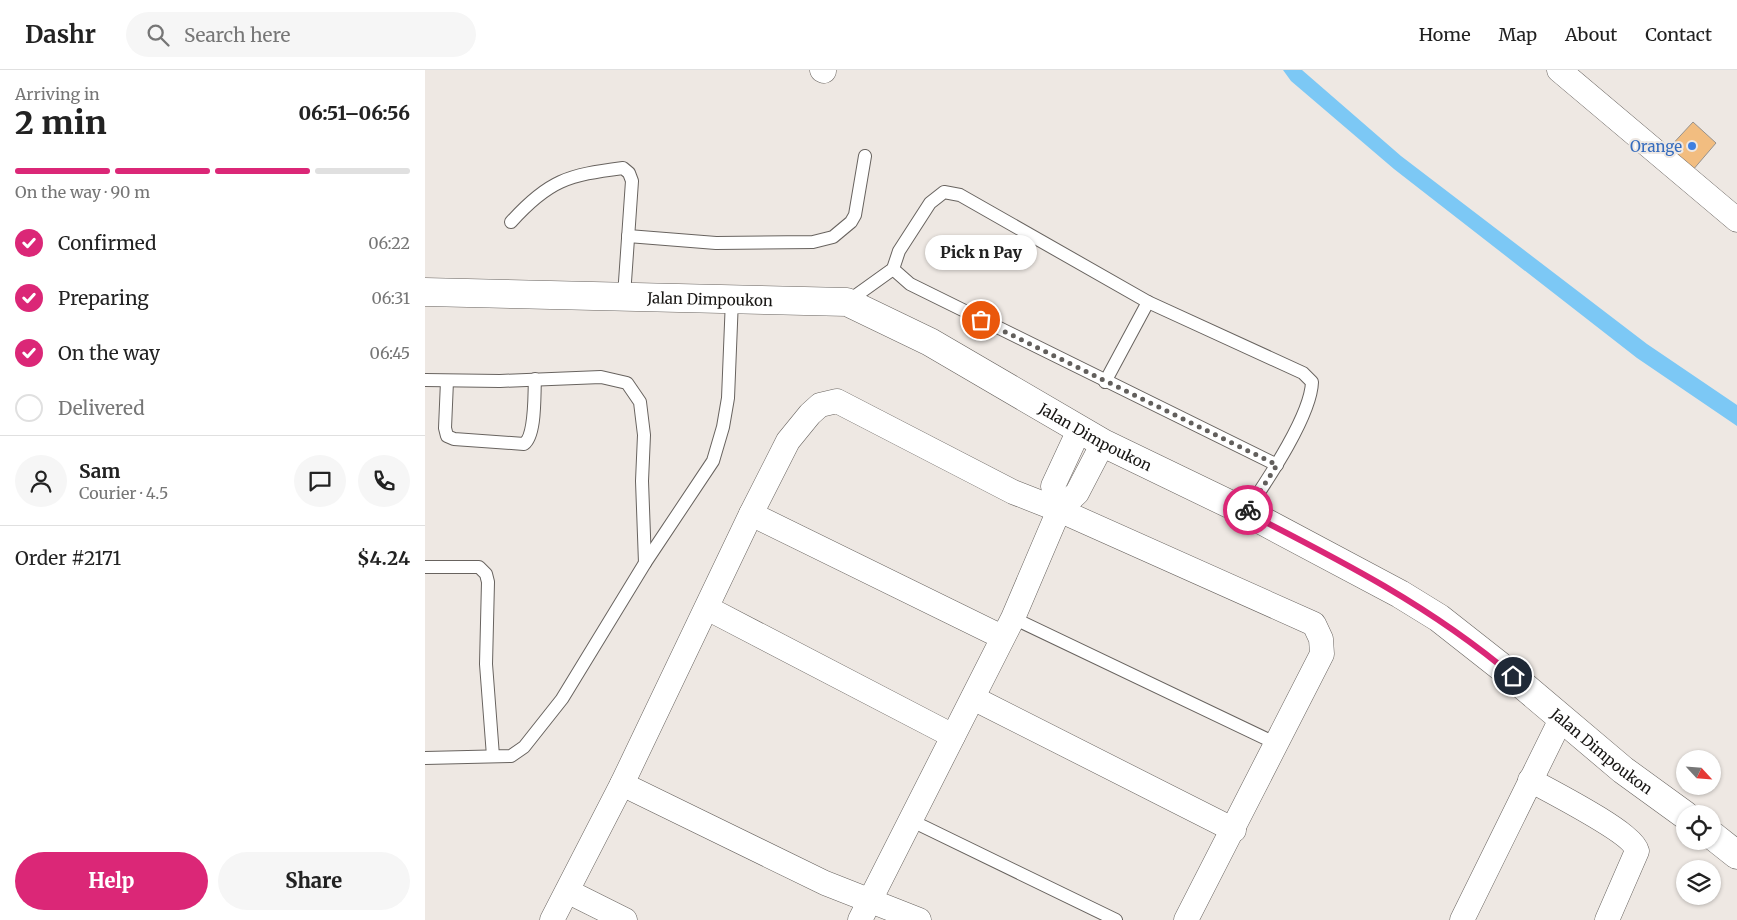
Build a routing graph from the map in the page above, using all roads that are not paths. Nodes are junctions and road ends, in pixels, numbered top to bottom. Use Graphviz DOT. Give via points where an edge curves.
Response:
graph roads {
  1 [pos="1559,70"];
  2 [pos="865,156"];
  3 [pos="1737,220"];
  4 [pos="511,222"];
  5 [pos="628,236"];
  6 [pos="893,269"];
  7 [pos="425,292"];
  8 [pos="623,296"];
  9 [pos="731,299"];
  10 [pos="847,302"];
  11 [pos="1148,302"];
  12 [pos="535,379"];
  13 [pos="425,380"];
  14 [pos="447,381"];
  15 [pos="1105,382"];
  16 [pos="1079,430"];
  17 [pos="1103,443"];
  18 [pos="1277,465"];
  19 [pos="1059,510"];
  20 [pos="1246,512"];
  21 [pos="751,514"];
  22 [pos="645,563"];
  23 [pos="425,567"];
  24 [pos="707,608"];
  25 [pos="1008,628"];
  26 [pos="973,698"];
  27 [pos="1561,718"];
  28 [pos="953,736"];
  29 [pos="1277,744"];
  30 [pos="493,756"];
  31 [pos="425,758"];
  32 [pos="1530,780"];
  33 [pos="622,784"];
  34 [pos="1676,808"];
  35 [pos="910,820"];
  36 [pos="1234,830"];
  37 [pos="1721,842"];
  38 [pos="1737,855"];
  39 [pos="569,892"];
  40 [pos="865,910"];
  41 [pos="553,920"];
  42 [pos="625,920"];
  43 [pos="919,920"];
  44 [pos="1116,920"];
  45 [pos="1186,920"];
  46 [pos="1462,920"];
  47 [pos="1607,920"];
  1 -- 3 [label="street"];
  2 -- 5 [label="lane" via="855,215 833,237 813,242 716,243"];
  4 -- 5 [label="lane" via="533,198 564,180 584,173 623,168 632,182"];
  5 -- 8 [label="lane"];
  6 -- 10 [label="lane"];
  6 -- 11 [label="lane" via="899,251 930,203 944,192 960,196"];
  6 -- 15 [label="lane" via="910,284"];
  7 -- 8 [label="street, Jalan Dimpoukon"];
  8 -- 9 [label="street, Jalan Dimpoukon"];
  9 -- 10 [label="street, Jalan Dimpoukon"];
  9 -- 22 [label="lane" via="728,398 713,461"];
  10 -- 16 [label="street, Jalan Dimpoukon" via="930,342"];
  11 -- 15 [label="lane"];
  11 -- 18 [label="lane" via="1303,372 1313,382 1312,396"];
  12 -- 14 [label="lane"];
  12 -- 14 [label="lane" via="532,431 524,444 447,436"];
  12 -- 22 [label="lane" via="601,377 627,383 640,402 644,435"];
  13 -- 14 [label="lane"];
  15 -- 18 [label="lane"];
  16 -- 17 [label="street, Jalan Dimpoukon"];
  16 -- 19 [label="street" via="1053,486"];
  17 -- 19 [label="street" via="1077,493"];
  17 -- 20 [label="street, Jalan Dimpoukon"];
  18 -- 20 [label="lane"];
  19 -- 21 [label="street" via="1013,492 837,401 820,405 789,441"];
  19 -- 25 [label="street"];
  19 -- 29 [label="street" via="1314,624 1321,639 1322,654"];
  20 -- 27 [label="street, Jalan Dimpoukon" via="1357,570 1439,618"];
  21 -- 24 [label="street"];
  21 -- 25 [label="street"];
  22 -- 30 [label="lane" via="541,726 511,756"];
  23 -- 30 [label="lane" via="479,567 486,574 486,664"];
  24 -- 28 [label="street"];
  24 -- 33 [label="street"];
  25 -- 26 [label="street"];
  25 -- 29 [label="lane"];
  26 -- 28 [label="street"];
  26 -- 36 [label="street"];
  27 -- 32 [label="street"];
  27 -- 34 [label="street, Jalan Dimpoukon" via="1623,770"];
  28 -- 35 [label="street"];
  29 -- 36 [label="street"];
  30 -- 31 [label="lane"];
  32 -- 46 [label="street"];
  32 -- 47 [label="street" via="1621,832 1636,844 1637,851"];
  33 -- 39 [label="street"];
  33 -- 40 [label="street" via="825,883"];
  35 -- 40 [label="street"];
  35 -- 44 [label="lane"];
  36 -- 45 [label="street"];
  37 -- 38 [label="street"];
  39 -- 41 [label="street"];
  39 -- 42 [label="street"];
  40 -- 43 [label="street"];
}
